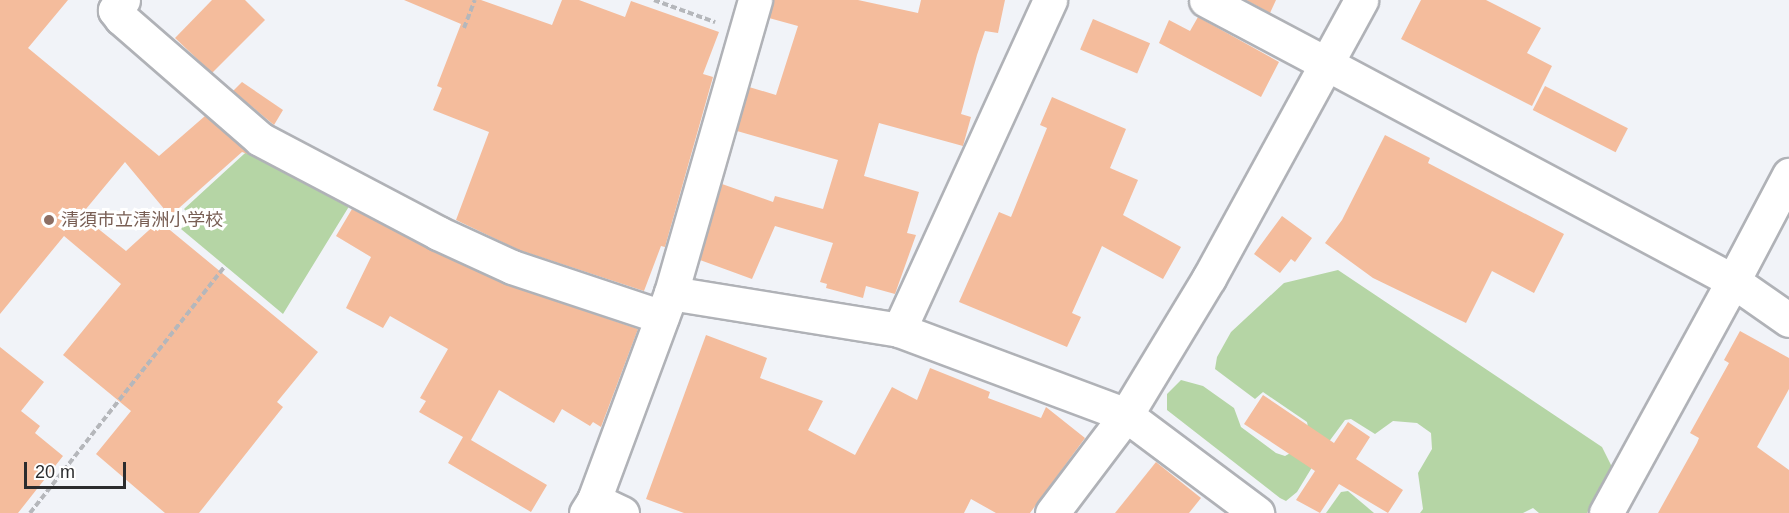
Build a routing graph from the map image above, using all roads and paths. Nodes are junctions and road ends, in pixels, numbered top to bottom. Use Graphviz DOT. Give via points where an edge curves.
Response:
graph roads {
  1 [pos="123,0"];
  2 [pos="475,0"];
  3 [pos="654,0"];
  4 [pos="755,0"];
  5 [pos="1050,0"];
  6 [pos="1206,0"];
  7 [pos="1361,0"];
  8 [pos="464,28"];
  9 [pos="745,33"];
  10 [pos="1327,64"];
  11 [pos="1789,175"];
  12 [pos="225,266"];
  13 [pos="1733,281"];
  14 [pos="667,305"];
  15 [pos="1789,320"];
  16 [pos="899,330"];
  17 [pos="1126,415"];
  18 [pos="601,509"];
  19 [pos="30,513"];
  20 [pos="1052,513"];
  21 [pos="1257,513"];
  22 [pos="1606,513"];
  1 -- 14 [label="street" via="115,10 121,18 260,139 438,233 512,267"];
  2 -- 8 [label="path"];
  3 -- 9 [label="path"];
  4 -- 9 [label="street"];
  5 -- 16 [label="street"];
  6 -- 10 [label="street"];
  7 -- 10 [label="street"];
  9 -- 14 [label="street"];
  10 -- 13 [label="street"];
  10 -- 17 [label="street" via="1209,278"];
  11 -- 13 [label="street"];
  12 -- 19 [label="path"];
  13 -- 15 [label="street"];
  13 -- 22 [label="street"];
  14 -- 16 [label="street"];
  14 -- 18 [label="street"];
  16 -- 17 [label="street"];
  17 -- 20 [label="street"];
  17 -- 21 [label="street"];
}
